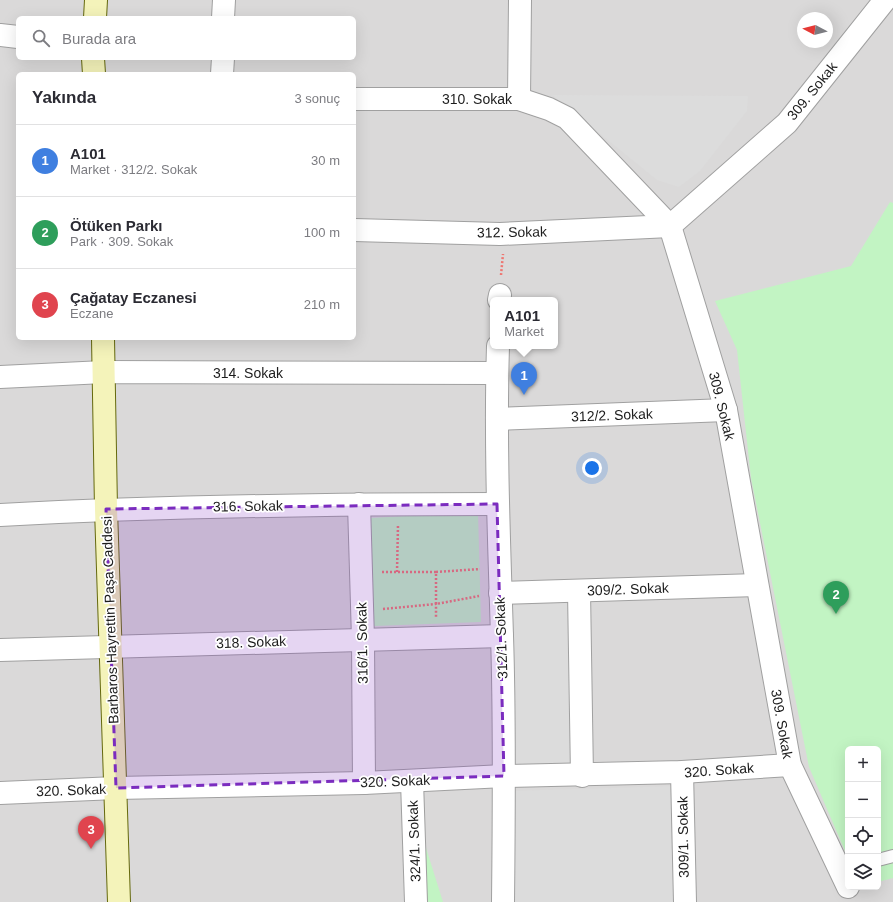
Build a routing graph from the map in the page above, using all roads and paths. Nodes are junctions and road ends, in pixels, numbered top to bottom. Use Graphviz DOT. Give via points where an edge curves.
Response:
graph roads {
  1 [pos="96,0"];
  2 [pos="224,0"];
  3 [pos="520,0"];
  4 [pos="882,1"];
  5 [pos="95,16"];
  6 [pos="223,16"];
  7 [pos="0,35"];
  8 [pos="16,37"];
  9 [pos="93,60"];
  10 [pos="223,60"];
  11 [pos="94,72"];
  12 [pos="222,72"];
  13 [pos="519,98"];
  14 [pos="356,99"];
  15 [pos="670,226"];
  16 [pos="356,230"];
  17 [pos="504,234"];
  18 [pos="499,297"];
  19 [pos="103,340"];
  20 [pos="498,349"];
  21 [pos="104,372"];
  22 [pos="497,373"];
  23 [pos="0,377"];
  24 [pos="726,410"];
  25 [pos="498,420"];
  26 [pos="358,504"];
  27 [pos="497,504"];
  28 [pos="106,509"];
  29 [pos="0,515"];
  30 [pos="398,524"];
  31 [pos="499,567"];
  32 [pos="378,572"];
  33 [pos="398,572"];
  34 [pos="436,572"];
  35 [pos="757,585"];
  36 [pos="578,591"];
  37 [pos="500,593"];
  38 [pos="436,604"];
  39 [pos="381,609"];
  40 [pos="437,623"];
  41 [pos="502,636"];
  42 [pos="363,639"];
  43 [pos="111,646"];
  44 [pos="0,650"];
  45 [pos="790,765"];
  46 [pos="682,772"];
  47 [pos="504,776"];
  48 [pos="582,776"];
  49 [pos="412,781"];
  50 [pos="364,783"];
  51 [pos="116,788"];
  52 [pos="0,793"];
  53 [pos="893,856"];
  54 [pos="881,859"];
  55 [pos="845,876"];
  56 [pos="850,890"];
  57 [pos="120,902"];
  58 [pos="416,902"];
  59 [pos="503,902"];
  60 [pos="685,902"];
  61 [pos="855,902"];
  1 -- 5 [label="main road"];
  2 -- 6 [label="street"];
  3 -- 13 [label="street"];
  4 -- 15 [label="street, 309. Sokak" via="787,123"];
  7 -- 8 [label="street"];
  9 -- 11 [label="main road"];
  10 -- 12 [label="street"];
  13 -- 14 [label="street, 310. Sokak"];
  13 -- 15 [label="street, 310. Sokak" via="567,118"];
  15 -- 17 [label="street, 312. Sokak"];
  15 -- 24 [label="street, 309. Sokak"];
  16 -- 17 [label="street, 312. Sokak"];
  17 -- 18 [label="path"];
  19 -- 21 [label="main road, Barbaros Hayrettin Paşa Caddesi"];
  20 -- 22 [label="street, 312/1. Sokak"];
  21 -- 22 [label="street, 314. Sokak"];
  21 -- 23 [label="street, 314. Sokak"];
  21 -- 28 [label="main road, Barbaros Hayrettin Paşa Caddesi"];
  22 -- 25 [label="street, 312/1. Sokak"];
  24 -- 25 [label="street, 312/2. Sokak"];
  24 -- 35 [label="street, 309. Sokak"];
  25 -- 27 [label="street, 312/1. Sokak"];
  26 -- 27 [label="street, 316. Sokak"];
  26 -- 28 [label="street, 316. Sokak"];
  26 -- 42 [label="street, 316/1. Sokak"];
  27 -- 31 [label="street, 312/1. Sokak"];
  28 -- 29 [label="street, 316. Sokak"];
  28 -- 43 [label="main road, Barbaros Hayrettin Paşa Caddesi"];
  30 -- 33 [label="path"];
  31 -- 34 [label="path"];
  31 -- 37 [label="street, 312/1. Sokak"];
  32 -- 33 [label="path"];
  33 -- 34 [label="path"];
  34 -- 38 [label="path"];
  35 -- 36 [label="street, 309/2. Sokak"];
  35 -- 45 [label="street, 309. Sokak"];
  36 -- 37 [label="street, 309/2. Sokak"];
  36 -- 48 [label="street"];
  37 -- 38 [label="path"];
  37 -- 41 [label="street, 312/1. Sokak"];
  38 -- 39 [label="path"];
  38 -- 40 [label="path"];
  41 -- 42 [label="street, 318. Sokak"];
  41 -- 47 [label="street, 312/1. Sokak"];
  42 -- 43 [label="street, 318. Sokak"];
  42 -- 50 [label="street, 316/1. Sokak"];
  43 -- 44 [label="street, 318. Sokak"];
  43 -- 51 [label="main road, Barbaros Hayrettin Paşa Caddesi"];
  45 -- 46 [label="street, 320. Sokak"];
  45 -- 55 [label="street, 309. Sokak"];
  46 -- 48 [label="street, 320. Sokak"];
  46 -- 60 [label="street, 309/1. Sokak"];
  47 -- 48 [label="street, 320. Sokak"];
  47 -- 49 [label="street, 320. Sokak"];
  47 -- 59 [label="street, 312/1. Sokak"];
  49 -- 50 [label="street, 320. Sokak"];
  49 -- 58 [label="street, 324/1. Sokak"];
  50 -- 51 [label="street, 320. Sokak"];
  51 -- 52 [label="street, 320. Sokak"];
  51 -- 57 [label="main road, Barbaros Hayrettin Paşa Caddesi"];
  53 -- 54 [label="lane"];
  56 -- 61 [label="street, 309. Sokak"];
}
